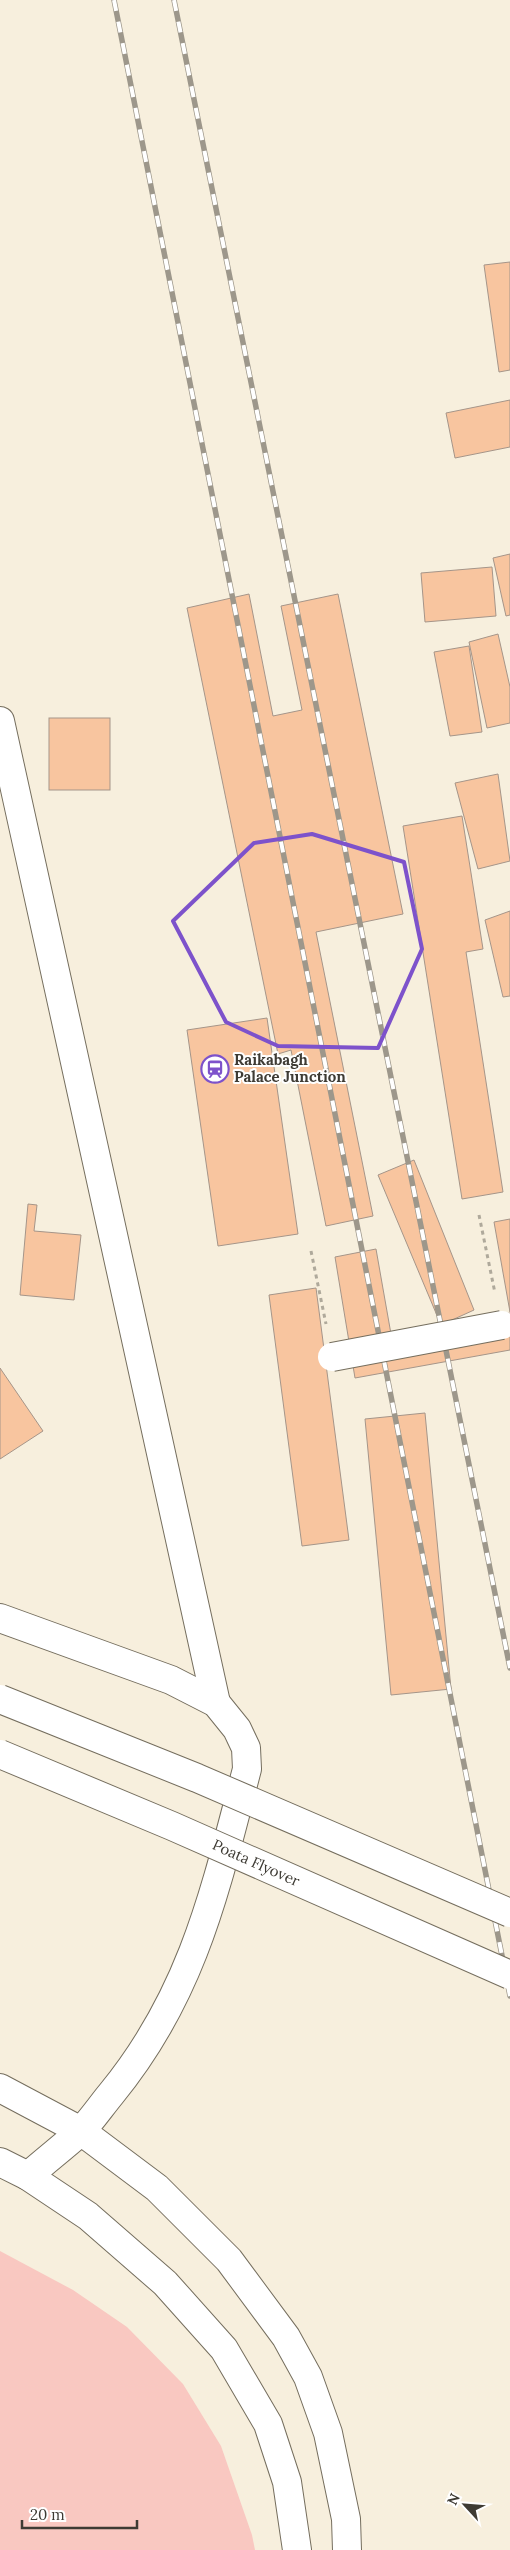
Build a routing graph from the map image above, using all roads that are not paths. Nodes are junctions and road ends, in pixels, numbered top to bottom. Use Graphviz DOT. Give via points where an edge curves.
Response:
graph roads {
  1 [pos="0,721"];
  2 [pos="502,1325"];
  3 [pos="332,1357"];
  4 [pos="0,1618"];
  5 [pos="0,1699"];
  6 [pos="216,1703"];
  7 [pos="0,1754"];
  8 [pos="510,1913"];
  9 [pos="510,1975"];
  10 [pos="0,2088"];
  11 [pos="81,2131"];
  12 [pos="0,2162"];
  13 [pos="28,2176"];
  14 [pos="298,2550"];
  15 [pos="347,2550"];
  1 -- 6 [label="main road"];
  2 -- 3 [label="main road, bridge"];
  4 -- 6 [label="main road" via="171,1680"];
  5 -- 8 [label="main road, bridge" via="197,1778"];
  6 -- 11 [label="main road" via="237,1729 246,1748 247,1769 212,1904 191,1960 143,2054"];
  7 -- 9 [label="main road, Poata Flyover, bridge"];
  10 -- 11 [label="main road"];
  11 -- 13 [label="main road"];
  11 -- 15 [label="main road" via="157,2188 228,2260 286,2337 308,2376 328,2433 346,2519"];
  12 -- 13 [label="main road"];
  13 -- 14 [label="main road" via="88,2216 164,2283 224,2349 268,2424 287,2482"];
}
